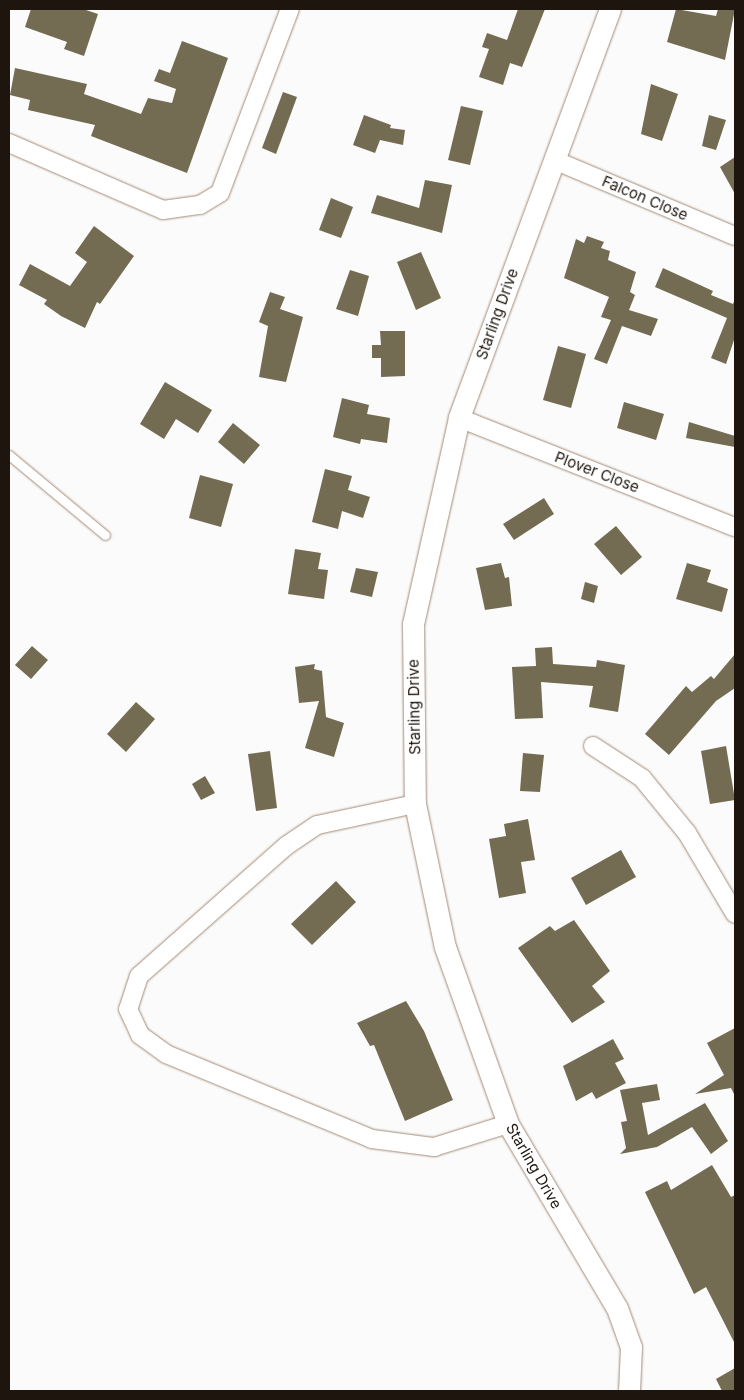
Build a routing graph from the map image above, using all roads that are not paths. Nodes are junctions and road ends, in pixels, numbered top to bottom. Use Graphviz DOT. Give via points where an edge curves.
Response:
graph roads {
  1 [pos="290,9"];
  2 [pos="610,9"];
  3 [pos="9,143"];
  4 [pos="554,160"];
  5 [pos="735,236"];
  6 [pos="459,418"];
  7 [pos="9,455"];
  8 [pos="735,527"];
  9 [pos="105,536"];
  10 [pos="593,746"];
  11 [pos="415,804"];
  12 [pos="735,914"];
  13 [pos="508,1124"];
  14 [pos="629,1391"];
  1 -- 3 [label="street" via="220,193 200,206 163,210"];
  2 -- 4 [label="street, Starling Drive"];
  4 -- 5 [label="street, Falcon Close"];
  4 -- 6 [label="street, Starling Drive"];
  6 -- 8 [label="street, Plover Close"];
  6 -- 11 [label="street, Starling Drive" via="413,624"];
  7 -- 9 [label="lane"];
  10 -- 12 [label="street" via="642,778 687,833"];
  11 -- 13 [label="street, Starling Drive" via="445,947"];
  11 -- 13 [label="street" via="317,825 286,846 139,976 128,1009 140,1035 166,1054 372,1139 434,1148"];
  13 -- 14 [label="street, Starling Drive" via="618,1308 631,1347"];
}
